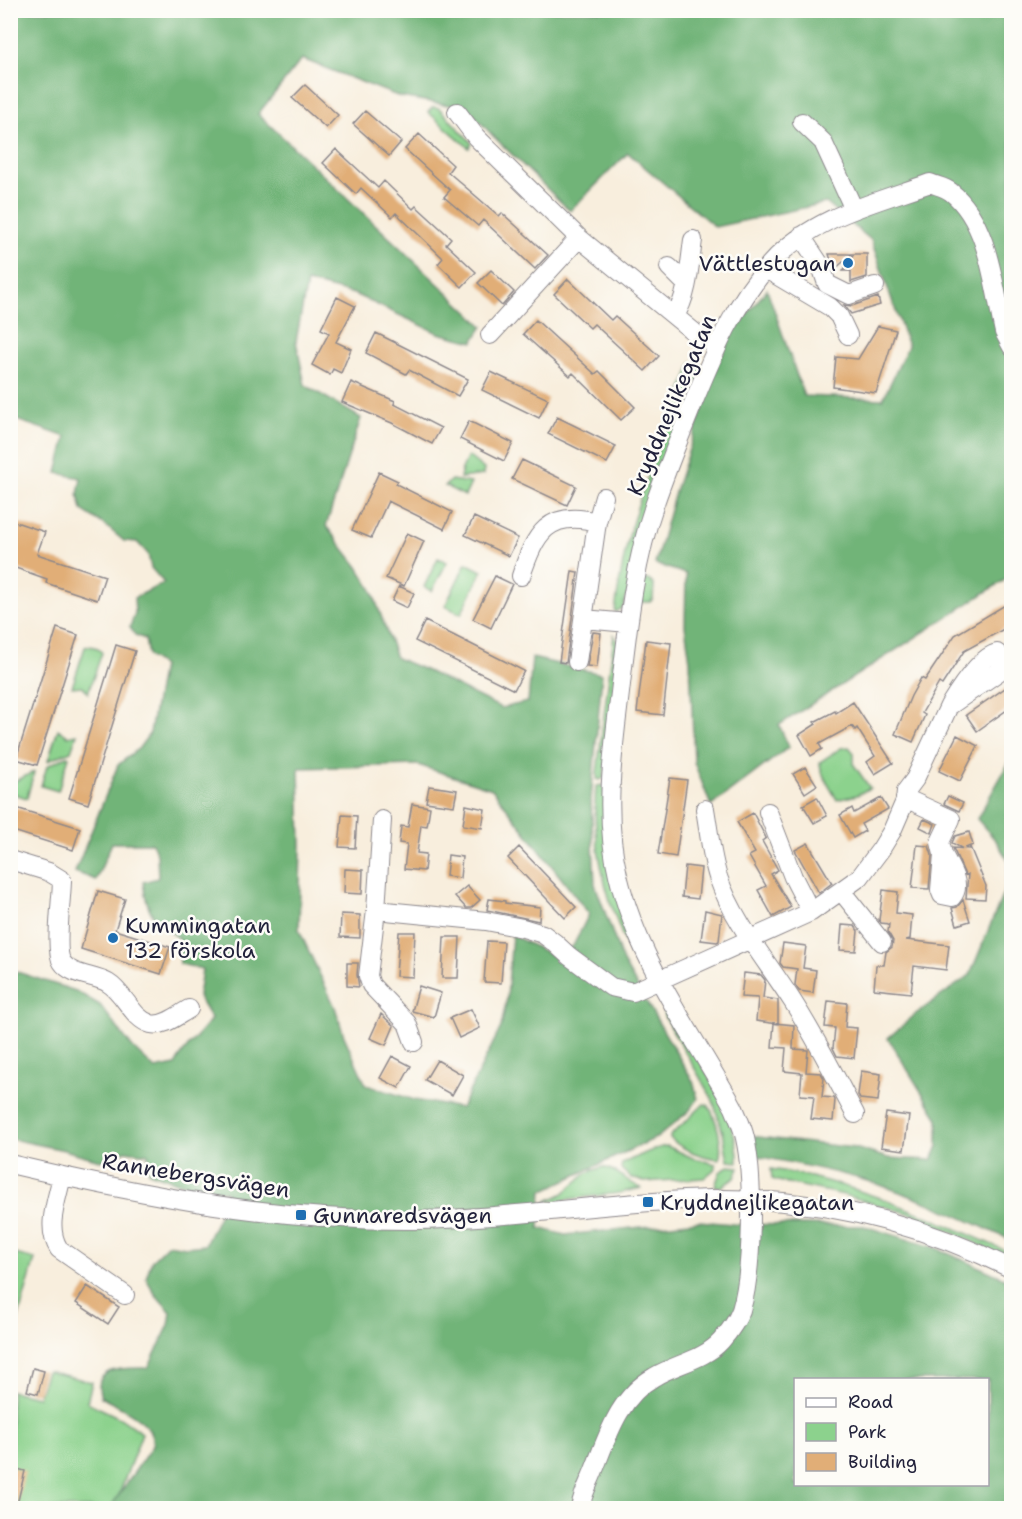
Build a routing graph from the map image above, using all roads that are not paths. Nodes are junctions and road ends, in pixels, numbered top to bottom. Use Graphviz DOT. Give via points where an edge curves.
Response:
graph roads {
  1 [pos="457,112"];
  2 [pos="802,122"];
  3 [pos="854,202"];
  4 [pos="801,236"];
  5 [pos="579,238"];
  6 [pos="693,240"];
  7 [pos="669,267"];
  8 [pos="766,269"];
  9 [pos="686,284"];
  10 [pos="875,286"];
  11 [pos="675,315"];
  12 [pos="490,335"];
  13 [pos="848,335"];
  14 [pos="717,345"];
  15 [pos="1011,347"];
  16 [pos="604,497"];
  17 [pos="597,522"];
  18 [pos="521,576"];
  19 [pos="584,619"];
  20 [pos="628,623"];
  21 [pos="577,662"];
  22 [pos="949,706"];
  23 [pos="905,798"];
  24 [pos="705,809"];
  25 [pos="768,812"];
  26 [pos="382,820"];
  27 [pos="943,854"];
  28 [pos="10,860"];
  29 [pos="842,892"];
  30 [pos="376,910"];
  31 [pos="811,912"];
  32 [pos="750,941"];
  33 [pos="882,942"];
  34 [pos="659,981"];
  35 [pos="189,1009"];
  36 [pos="414,1042"];
  37 [pos="855,1114"];
  38 [pos="10,1164"];
  39 [pos="62,1176"];
  40 [pos="750,1199"];
  41 [pos="1011,1269"];
  42 [pos="125,1295"];
  43 [pos="580,1509"];
  1 -- 5 [label="street" via="476,137"];
  2 -- 3 [label="street" via="823,142"];
  3 -- 4 [label="street, Kryddnejlikegatan"];
  3 -- 15 [label="street, Kryddnejlikegatan" via="930,183 952,193 982,235 1004,332"];
  4 -- 8 [label="street, Kryddnejlikegatan"];
  4 -- 10 [label="street" via="821,266 827,284 849,295"];
  5 -- 11 [label="street"];
  5 -- 12 [label="street"];
  6 -- 9 [label="street"];
  7 -- 9 [label="street"];
  8 -- 13 [label="street" via="830,307"];
  8 -- 14 [label="street, Kryddnejlikegatan" via="749,289"];
  9 -- 11 [label="street"];
  11 -- 14 [label="street" via="700,337"];
  14 -- 20 [label="street, Kryddnejlikegatan" via="654,504"];
  16 -- 17 [label="street, Kryddnejlikegatan"];
  17 -- 18 [label="street" via="579,517 558,520 541,531 531,546"];
  17 -- 19 [label="street, Kryddnejlikegatan"];
  19 -- 20 [label="street"];
  19 -- 21 [label="street, Kryddnejlikegatan"];
  20 -- 34 [label="street, Kryddnejlikegatan" via="610,794 612,850 630,917"];
  22 -- 23 [label="street"];
  23 -- 27 [label="street" via="951,819 940,842"];
  23 -- 29 [label="street" via="881,849 860,877"];
  24 -- 32 [label="street" via="718,876"];
  25 -- 31 [label="street"];
  26 -- 30 [label="street"];
  28 -- 35 [label="street" via="62,880 58,942 63,963 70,969 108,982 139,1017 153,1024 162,1024"];
  29 -- 31 [label="street"];
  29 -- 33 [label="street"];
  30 -- 34 [label="street" via="486,921 543,934 611,987 623,991 633,992"];
  30 -- 36 [label="street" via="368,976 371,985 407,1023"];
  31 -- 32 [label="street"];
  32 -- 34 [label="street"];
  32 -- 37 [label="street" via="815,1039"];
  34 -- 40 [label="street, Kryddnejlikegatan" via="734,1108 745,1137"];
  38 -- 39 [label="street, Rannebergsvägen"];
  39 -- 40 [label="street, Rannebergsvägen" via="218,1207 419,1220 512,1216 673,1200"];
  39 -- 42 [label="street" via="53,1233 59,1249"];
  40 -- 41 [label="street, Rannebergsvägen" via="816,1204 890,1221 960,1245"];
  40 -- 43 [label="street, Kryddnejlikegatan" via="745,1294 740,1313 720,1342 704,1354 668,1369 634,1391 620,1410"];
}
